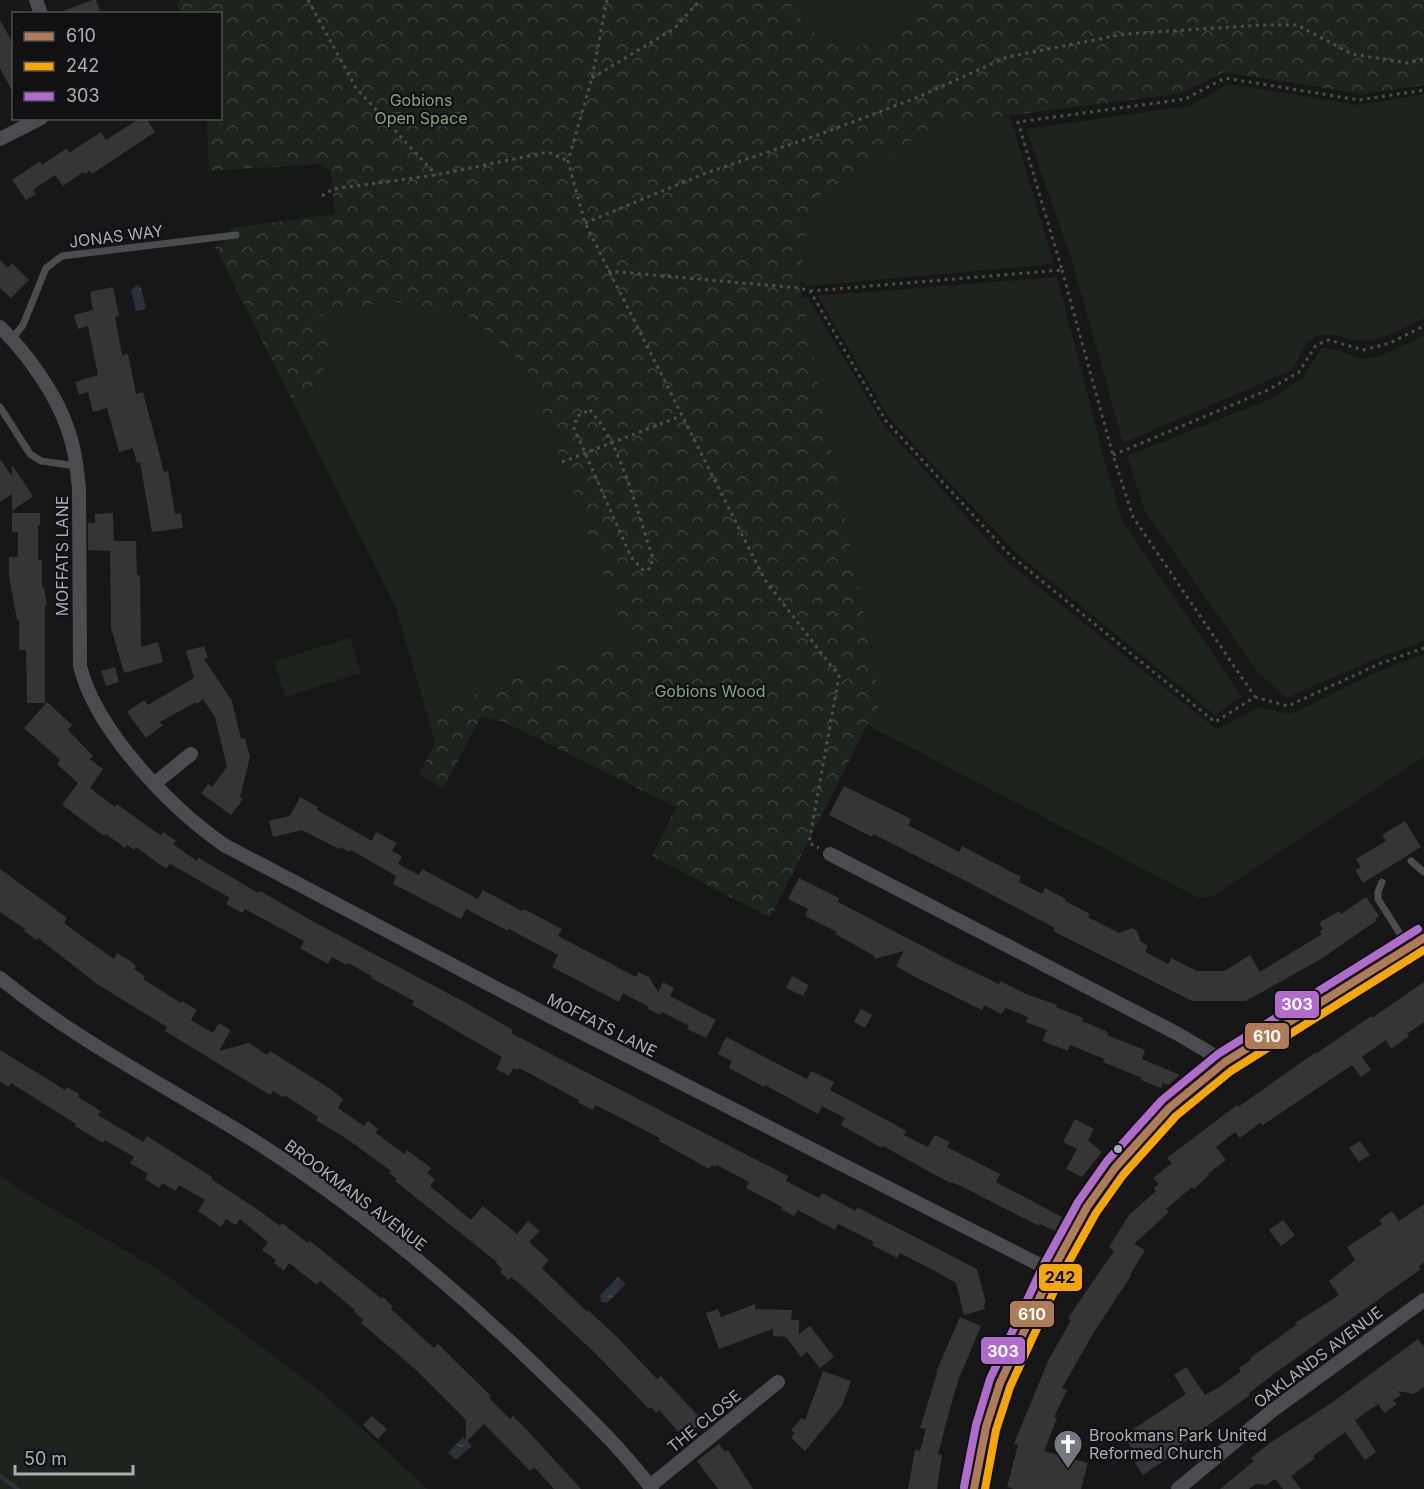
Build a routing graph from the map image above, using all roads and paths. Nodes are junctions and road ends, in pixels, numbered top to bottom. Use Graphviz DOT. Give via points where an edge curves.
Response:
graph roads {
  1 [pos="308,0"];
  2 [pos="607,0"];
  3 [pos="700,0"];
  4 [pos="1424,59"];
  5 [pos="592,78"];
  6 [pos="1424,90"];
  7 [pos="37,120"];
  8 [pos="0,139"];
  9 [pos="568,161"];
  10 [pos="435,175"];
  11 [pos="322,196"];
  12 [pos="585,223"];
  13 [pos="237,235"];
  14 [pos="608,270"];
  15 [pos="1062,270"];
  16 [pos="810,291"];
  17 [pos="1424,326"];
  18 [pos="0,327"];
  19 [pos="12,339"];
  20 [pos="0,407"];
  21 [pos="681,416"];
  22 [pos="613,442"];
  23 [pos="585,453"];
  24 [pos="1113,455"];
  25 [pos="562,462"];
  26 [pos="76,466"];
  27 [pos="1424,648"];
  28 [pos="1255,697"];
  29 [pos="191,754"];
  30 [pos="154,784"];
  31 [pos="830,854"];
  32 [pos="1411,861"];
  33 [pos="1424,872"];
  34 [pos="1382,882"];
  35 [pos="1416,943"];
  36 [pos="0,978"];
  37 [pos="1225,1062"];
  38 [pos="1052,1271"];
  39 [pos="1424,1300"];
  40 [pos="778,1382"];
  41 [pos="651,1488"];
  42 [pos="974,1489"];
  43 [pos="1178,1489"];
  1 -- 10 [label="path" via="356,88"];
  2 -- 5 [label="path"];
  3 -- 5 [label="path" via="675,28"];
  4 -- 12 [label="path" via="1407,63 1352,54 1297,25 1125,34 1007,57 916,98 706,173"];
  5 -- 9 [label="path"];
  6 -- 15 [label="path" via="1359,100 1226,78 1185,99 1018,122"];
  7 -- 8 [label="street"];
  9 -- 10 [label="path" via="548,152"];
  9 -- 12 [label="path"];
  10 -- 11 [label="path" via="333,189"];
  12 -- 14 [label="path"];
  13 -- 19 [label="lane, JONAS WAY" via="62,256 46,268 23,325"];
  14 -- 16 [label="path"];
  14 -- 21 [label="path"];
  15 -- 16 [label="path"];
  15 -- 24 [label="path"];
  16 -- 28 [label="path" via="886,420 1010,555 1215,722"];
  17 -- 24 [label="path" via="1390,343 1363,350 1329,340 1316,345 1299,372 1268,390"];
  18 -- 19 [label="street, MOFFATS LANE"];
  19 -- 26 [label="street, MOFFATS LANE" via="49,390 68,429"];
  20 -- 26 [label="lane" via="30,454 41,461"];
  21 -- 22 [label="path"];
  21 -- 31 [label="path" via="765,580 839,676 809,843"];
  22 -- 23 [label="path"];
  22 -- 23 [label="path" via="590,410 577,416 574,428"];
  22 -- 23 [label="path" via="652,555 651,568 644,571 631,557"];
  23 -- 25 [label="path"];
  24 -- 28 [label="path" via="1133,517"];
  26 -- 30 [label="street, MOFFATS LANE" via="80,666 99,713"];
  27 -- 28 [label="path" via="1288,706"];
  29 -- 30 [label="street"];
  30 -- 38 [label="street, MOFFATS LANE" via="197,826 224,844 557,1020"];
  31 -- 37 [label="street"];
  32 -- 33 [label="lane"];
  34 -- 35 [label="lane" via="1378,899"];
  35 -- 37 [label="street"];
  36 -- 41 [label="street, BROOKMANS AVENUE" via="49,1016 254,1141 372,1224 499,1331 582,1410"];
  37 -- 38 [label="street" via="1169,1108 1115,1168 1087,1207"];
  38 -- 42 [label="street" via="1000,1383 986,1427"];
  39 -- 43 [label="street, OAKLANDS AVENUE" via="1273,1410"];
  40 -- 41 [label="street, THE CLOSE"];
}
